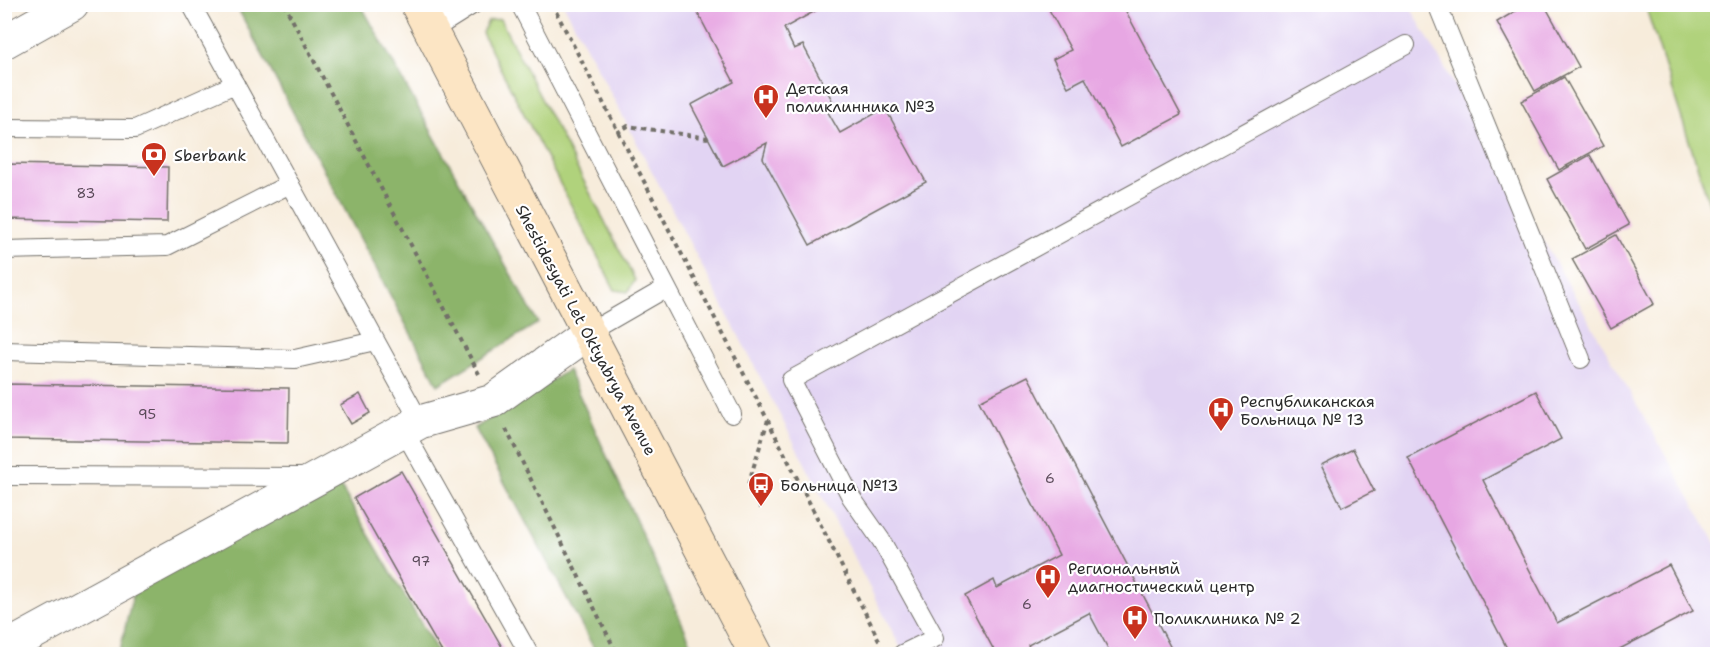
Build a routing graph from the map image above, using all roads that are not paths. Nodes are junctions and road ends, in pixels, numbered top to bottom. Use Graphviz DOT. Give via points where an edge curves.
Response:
graph roads {
  1 [pos="72,4"];
  2 [pos="191,4"];
  3 [pos="474,4"];
  4 [pos="520,4"];
  5 [pos="1437,4"];
  6 [pos="424,18"];
  7 [pos="4,42"];
  8 [pos="1406,45"];
  9 [pos="235,84"];
  10 [pos="4,128"];
  11 [pos="290,184"];
  12 [pos="4,250"];
  13 [pos="666,288"];
  14 [pos="588,333"];
  15 [pos="375,341"];
  16 [pos="4,351"];
  17 [pos="1581,359"];
  18 [pos="732,414"];
  19 [pos="412,427"];
  20 [pos="4,476"];
  21 [pos="320,477"];
  22 [pos="4,649"];
  23 [pos="529,654"];
  24 [pos="756,654"];
  25 [pos="902,654"];
  1 -- 7 [label="street"];
  2 -- 9 [label="lane"];
  3 -- 6 [label="lane"];
  4 -- 13 [label="lane"];
  5 -- 17 [label="lane"];
  6 -- 14 [label="main road, Shestidesyati Let Oktyabrya Avenue"];
  8 -- 25 [label="lane" via="791,380 851,497 881,540 935,638"];
  9 -- 10 [label="lane" via="135,129"];
  9 -- 11 [label="lane"];
  11 -- 12 [label="lane" via="167,246"];
  11 -- 15 [label="lane"];
  13 -- 14 [label="lane"];
  13 -- 18 [label="lane"];
  14 -- 19 [label="street" via="493,401"];
  14 -- 24 [label="main road, Shestidesyati Let Oktyabrya Avenue"];
  15 -- 16 [label="lane" via="295,359"];
  15 -- 19 [label="lane"];
  19 -- 21 [label="street"];
  19 -- 23 [label="lane"];
  20 -- 21 [label="lane"];
  21 -- 22 [label="street"];
}
